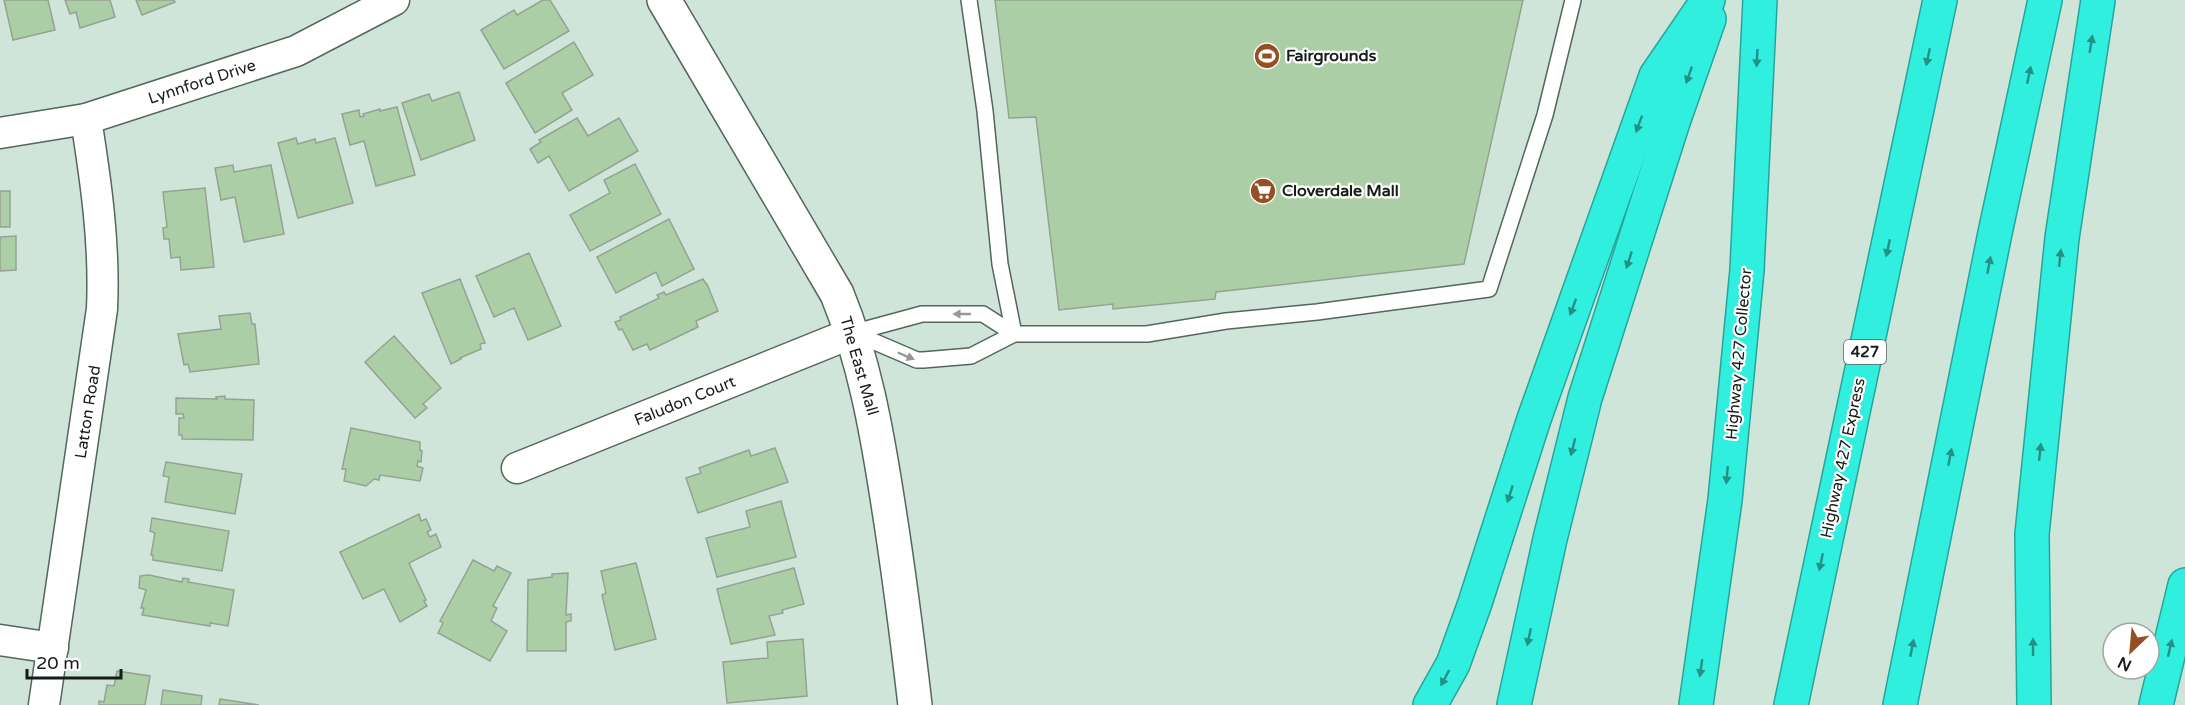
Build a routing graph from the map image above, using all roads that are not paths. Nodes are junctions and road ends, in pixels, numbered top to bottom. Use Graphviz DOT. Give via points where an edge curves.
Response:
graph roads {
  1 [pos="393,0"];
  2 [pos="664,0"];
  3 [pos="969,0"];
  4 [pos="1573,0"];
  5 [pos="1708,0"];
  6 [pos="1716,0"];
  7 [pos="1760,0"];
  8 [pos="1940,0"];
  9 [pos="2046,0"];
  10 [pos="2098,0"];
  11 [pos="86,119"];
  12 [pos="0,133"];
  13 [pos="852,333"];
  14 [pos="1014,334"];
  15 [pos="517,468"];
  16 [pos="2185,585"];
  17 [pos="0,640"];
  18 [pos="53,648"];
  19 [pos="44,705"];
  20 [pos="915,705"];
  21 [pos="1430,705"];
  22 [pos="1514,705"];
  23 [pos="1696,705"];
  24 [pos="1791,705"];
  25 [pos="1900,705"];
  26 [pos="2034,705"];
  27 [pos="2156,705"];
  1 -- 11 [label="street, Lynnford Drive" via="296,51"];
  2 -- 13 [label="main road, The East Mall" via="837,294"];
  3 -- 14 [label="lane" via="1000,264"];
  4 -- 14 [label="lane" via="1545,115 1489,289 1147,334"];
  5 -- 21 [label="highway, one-way" via="1656,76 1534,418 1475,603 1453,663"];
  6 -- 22 [label="highway, one-way" via="1585,398"];
  7 -- 23 [label="highway, Highway 427 Collector, one-way" via="1747,270 1725,500"];
  8 -- 24 [label="highway, Highway 427 Express / 427, one-way"];
  25 -- 9 [label="highway, one-way"];
  26 -- 10 [label="highway, one-way" via="2032,534 2061,238"];
  11 -- 12 [label="street, Lynnford Drive"];
  11 -- 18 [label="street, Latton Road" via="104,279"];
  14 -- 13 [label="lane, one-way" via="983,314 922,314"];
  13 -- 14 [label="lane, one-way" via="917,360 971,357"];
  13 -- 15 [label="street, Faludon Court"];
  13 -- 20 [label="main road, The East Mall" via="876,427"];
  27 -- 16 [label="highway, one-way"];
  17 -- 18 [label="street"];
  18 -- 19 [label="street, Latton Road"];
}
